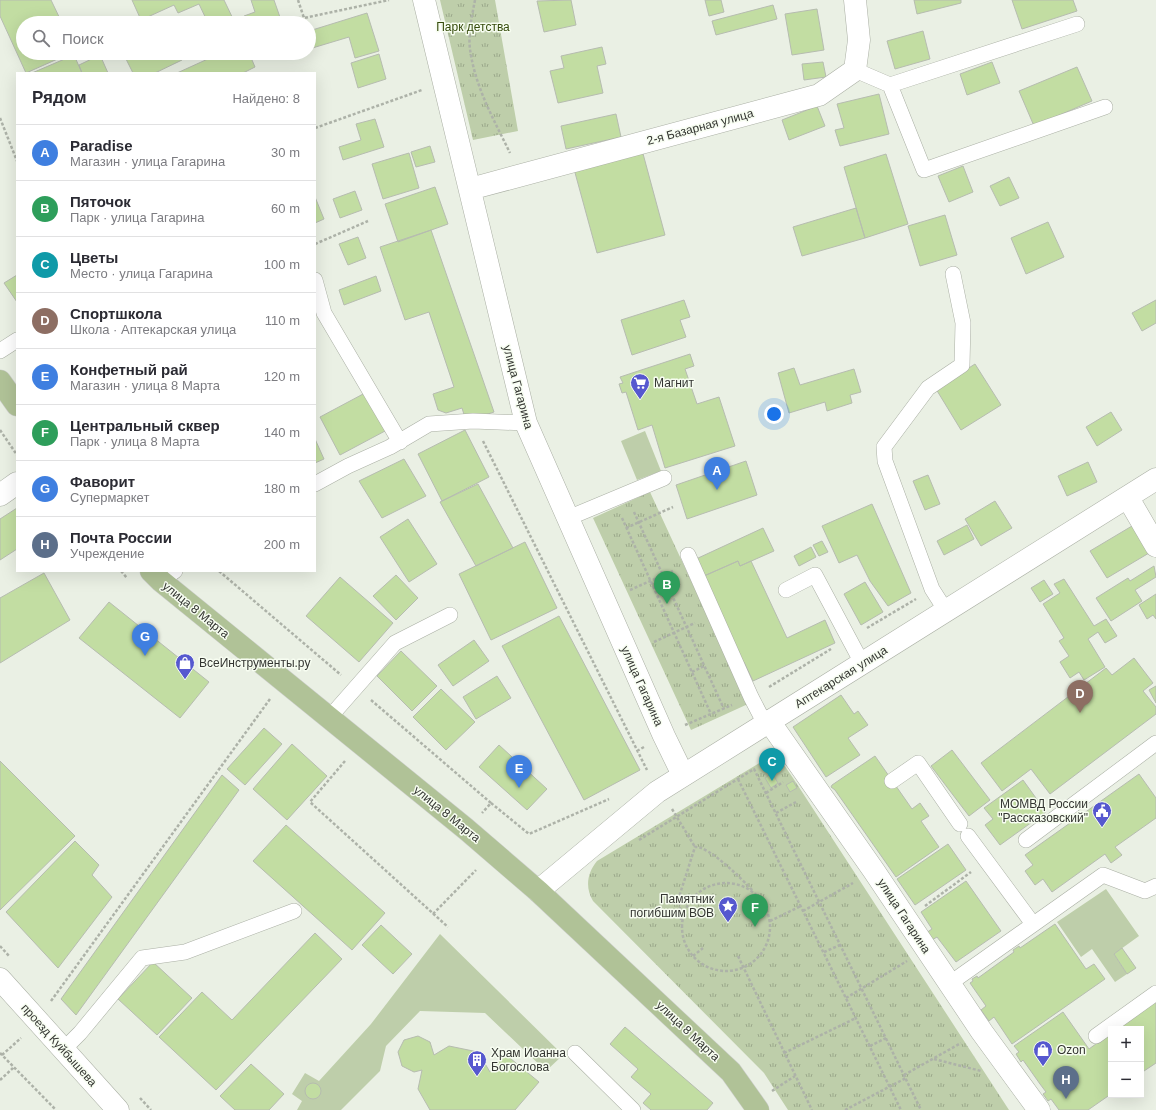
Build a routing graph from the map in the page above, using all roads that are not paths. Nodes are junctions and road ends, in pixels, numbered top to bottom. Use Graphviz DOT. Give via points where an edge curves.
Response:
graph roads {
  1 [pos="424,0"];
  2 [pos="855,0"];
  3 [pos="1077,24"];
  4 [pos="855,70"];
  5 [pos="890,85"];
  6 [pos="1105,107"];
  7 [pos="470,189"];
  8 [pos="953,274"];
  9 [pos="316,284"];
  10 [pos="16,341"];
  11 [pos="0,351"];
  12 [pos="0,381"];
  13 [pos="16,404"];
  14 [pos="526,423"];
  15 [pos="400,442"];
  16 [pos="664,478"];
  17 [pos="1156,479"];
  18 [pos="16,484"];
  19 [pos="316,484"];
  20 [pos="0,496"];
  21 [pos="1128,498"];
  22 [pos="568,518"];
  23 [pos="1156,546"];
  24 [pos="690,559"];
  25 [pos="162,574"];
  26 [pos="786,590"];
  27 [pos="946,611"];
  28 [pos="450,615"];
  29 [pos="862,663"];
  30 [pos="328,718"];
  31 [pos="767,722"];
  32 [pos="1156,743"];
  33 [pos="683,775"];
  34 [pos="892,781"];
  35 [pos="1026,840"];
  36 [pos="1156,886"];
  37 [pos="538,891"];
  38 [pos="294,910"];
  39 [pos="1033,924"];
  40 [pos="0,979"];
  41 [pos="949,984"];
  42 [pos="1156,993"];
  43 [pos="1096,1036"];
  44 [pos="63,1050"];
  45 [pos="575,1053"];
  46 [pos="118,1110"];
  47 [pos="633,1110"];
  48 [pos="758,1110"];
  49 [pos="1039,1110"];
  1 -- 7 [label="street, улица Гагарина"];
  2 -- 4 [label="street" via="859,40"];
  3 -- 5 [label="lane"];
  4 -- 5 [label="lane"];
  4 -- 7 [label="street, 2-я Базарная улица" via="819,95"];
  5 -- 6 [label="lane" via="924,170"];
  7 -- 14 [label="street, улица Гагарина"];
  8 -- 27 [label="lane" via="963,323 962,365 928,388 884,447 885,461 932,590"];
  9 -- 15 [label="lane" via="324,314"];
  10 -- 11 [label="lane"];
  12 -- 13 [label="main road"];
  14 -- 15 [label="lane" via="473,421 429,424"];
  14 -- 22 [label="street, улица Гагарина"];
  15 -- 19 [label="lane"];
  16 -- 22 [label="lane"];
  17 -- 21 [label="street, Аптекарская улица"];
  18 -- 20 [label="street"];
  21 -- 23 [label="street"];
  21 -- 27 [label="street, Аптекарская улица"];
  22 -- 33 [label="street, улица Гагарина"];
  24 -- 31 [label="lane" via="751,697"];
  25 -- 30 [label="main road, улица 8 Марта"];
  26 -- 29 [label="lane" via="815,575"];
  27 -- 29 [label="street, Аптекарская улица"];
  28 -- 30 [label="lane" via="395,643"];
  29 -- 31 [label="street, Аптекарская улица"];
  30 -- 37 [label="main road, улица 8 Марта" via="466,829"];
  31 -- 33 [label="street, Аптекарская улица"];
  31 -- 41 [label="street, улица Гагарина" via="844,815 906,919"];
  32 -- 35 [label="lane"];
  33 -- 37 [label="street, Аптекарская улица" via="657,792"];
  34 -- 39 [label="lane" via="918,763"];
  36 -- 39 [label="lane" via="1145,891 1103,875"];
  37 -- 48 [label="main road, улица 8 Марта" via="732,1072"];
  38 -- 44 [label="lane" via="185,952 142,958"];
  39 -- 41 [label="lane"];
  40 -- 44 [label="street, проезд Куйбышева"];
  41 -- 49 [label="street, улица Гагарина"];
  42 -- 43 [label="lane"];
  44 -- 46 [label="street, проезд Куйбышева"];
  45 -- 47 [label="lane"];
}
